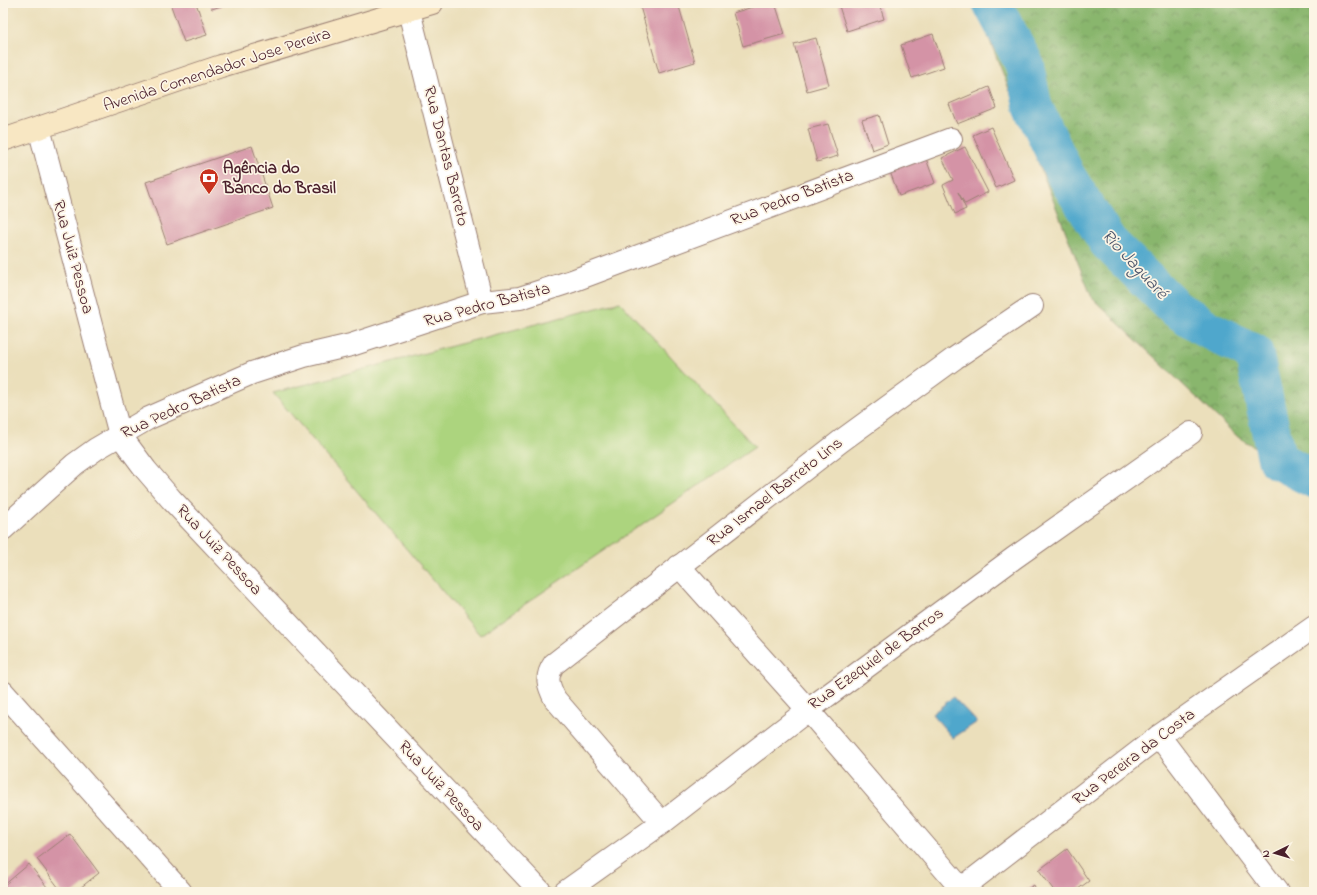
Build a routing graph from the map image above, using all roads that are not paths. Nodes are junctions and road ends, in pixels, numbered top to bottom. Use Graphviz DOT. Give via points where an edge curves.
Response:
graph roads {
  1 [pos="432,3"];
  2 [pos="409,11"];
  3 [pos="39,128"];
  4 [pos="951,138"];
  5 [pos="3,140"];
  6 [pos="482,302"];
  7 [pos="1032,306"];
  8 [pos="1191,433"];
  9 [pos="120,435"];
  10 [pos="3,528"];
  11 [pos="679,566"];
  12 [pos="1314,627"];
  13 [pos="3,692"];
  14 [pos="808,710"];
  15 [pos="1160,736"];
  16 [pos="662,823"];
  17 [pos="961,891"];
  18 [pos="181,892"];
  19 [pos="541,892"];
  20 [pos="565,892"];
  21 [pos="1277,892"];
  1 -- 2 [label="street, Avenida Comendador Jose Pereira"];
  2 -- 3 [label="street, Avenida Comendador Jose Pereira" via="221,66"];
  2 -- 6 [label="street, Rua Dantas Barreto"];
  3 -- 5 [label="street, Avenida Comendador Jose Pereira"];
  3 -- 9 [label="street, Rua Juiz Pessoa"];
  4 -- 6 [label="street, Rua Pedro Batista" via="572,281 520,298"];
  6 -- 9 [label="street, Rua Pedro Batista" via="351,345 304,356 252,373 149,418"];
  7 -- 11 [label="street, Rua Ismael Barreto Lins" via="841,441"];
  8 -- 14 [label="street, Rua Ezequiel de Barros" via="1014,558"];
  9 -- 10 [label="street, Rua Pedro Batista" via="75,464"];
  9 -- 19 [label="street, Rua Juiz Pessoa" via="171,499"];
  11 -- 14 [label="street"];
  11 -- 16 [label="street, Rua Ismael Barreto Lins" via="554,664 548,672 550,690 555,699"];
  12 -- 15 [label="street, Rua Pereira da Costa"];
  13 -- 18 [label="street"];
  14 -- 16 [label="street, Rua Ezequiel de Barros"];
  14 -- 17 [label="street"];
  15 -- 17 [label="street, Rua Pereira da Costa"];
  15 -- 21 [label="street"];
  16 -- 20 [label="street, Rua Ezequiel de Barros"];
}
